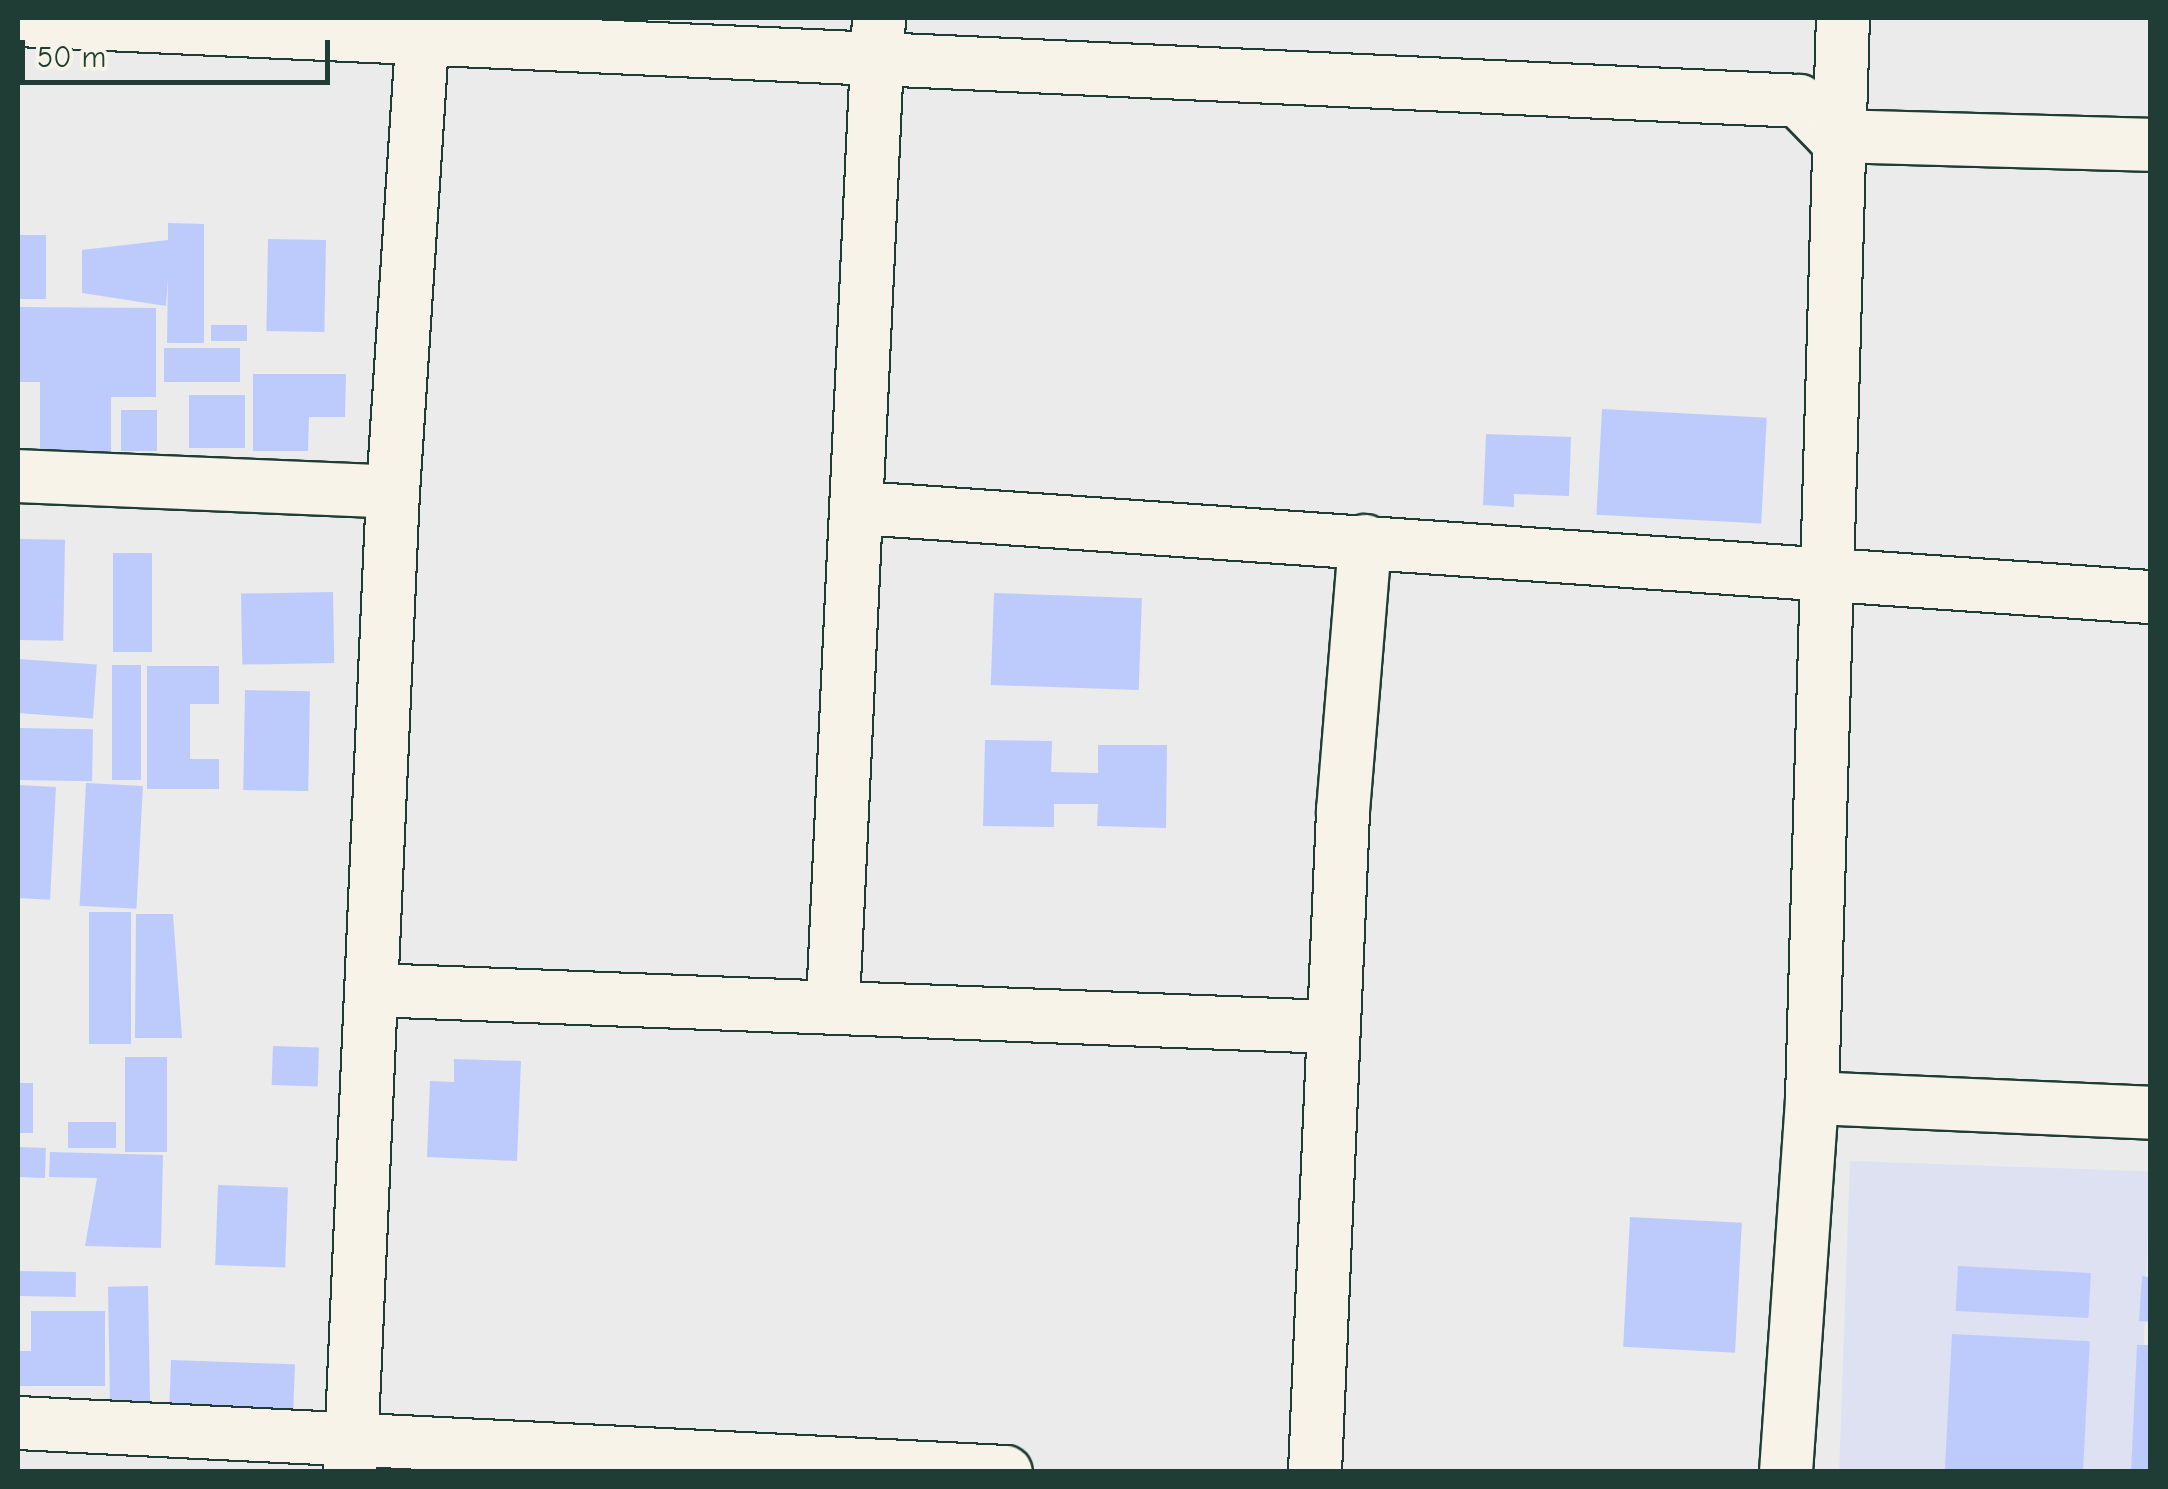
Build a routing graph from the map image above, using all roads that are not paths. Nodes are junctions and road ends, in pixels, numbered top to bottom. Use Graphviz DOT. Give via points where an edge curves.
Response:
graph roads {
  1 [pos="1843,18"];
  2 [pos="18,20"];
  3 [pos="423,26"];
  4 [pos="878,38"];
  5 [pos="1834,136"];
  6 [pos="2150,146"];
  7 [pos="18,476"];
  8 [pos="393,492"];
  9 [pos="860,508"];
  10 [pos="1364,541"];
  11 [pos="1829,574"];
  12 [pos="2150,597"];
  13 [pos="372,990"];
  14 [pos="833,1003"];
  15 [pos="1332,1027"];
  16 [pos="1812,1098"];
  17 [pos="2150,1113"];
  18 [pos="18,1422"];
  19 [pos="351,1456"];
  20 [pos="1006,1472"];
  21 [pos="1314,1472"];
  22 [pos="1786,1472"];
  1 -- 5 [label="street"];
  2 -- 3 [label="street"];
  3 -- 4 [label="street"];
  3 -- 8 [label="street"];
  4 -- 5 [label="street" via="1798,100"];
  4 -- 9 [label="street"];
  5 -- 6 [label="street"];
  5 -- 11 [label="street"];
  7 -- 8 [label="street"];
  8 -- 13 [label="street"];
  9 -- 10 [label="street"];
  9 -- 14 [label="street"];
  10 -- 11 [label="street"];
  10 -- 15 [label="street"];
  11 -- 12 [label="street"];
  11 -- 16 [label="street"];
  13 -- 14 [label="street"];
  13 -- 19 [label="street"];
  14 -- 15 [label="street"];
  15 -- 21 [label="street"];
  16 -- 17 [label="street"];
  16 -- 22 [label="street"];
  18 -- 19 [label="street"];
  19 -- 20 [label="street"];
}
